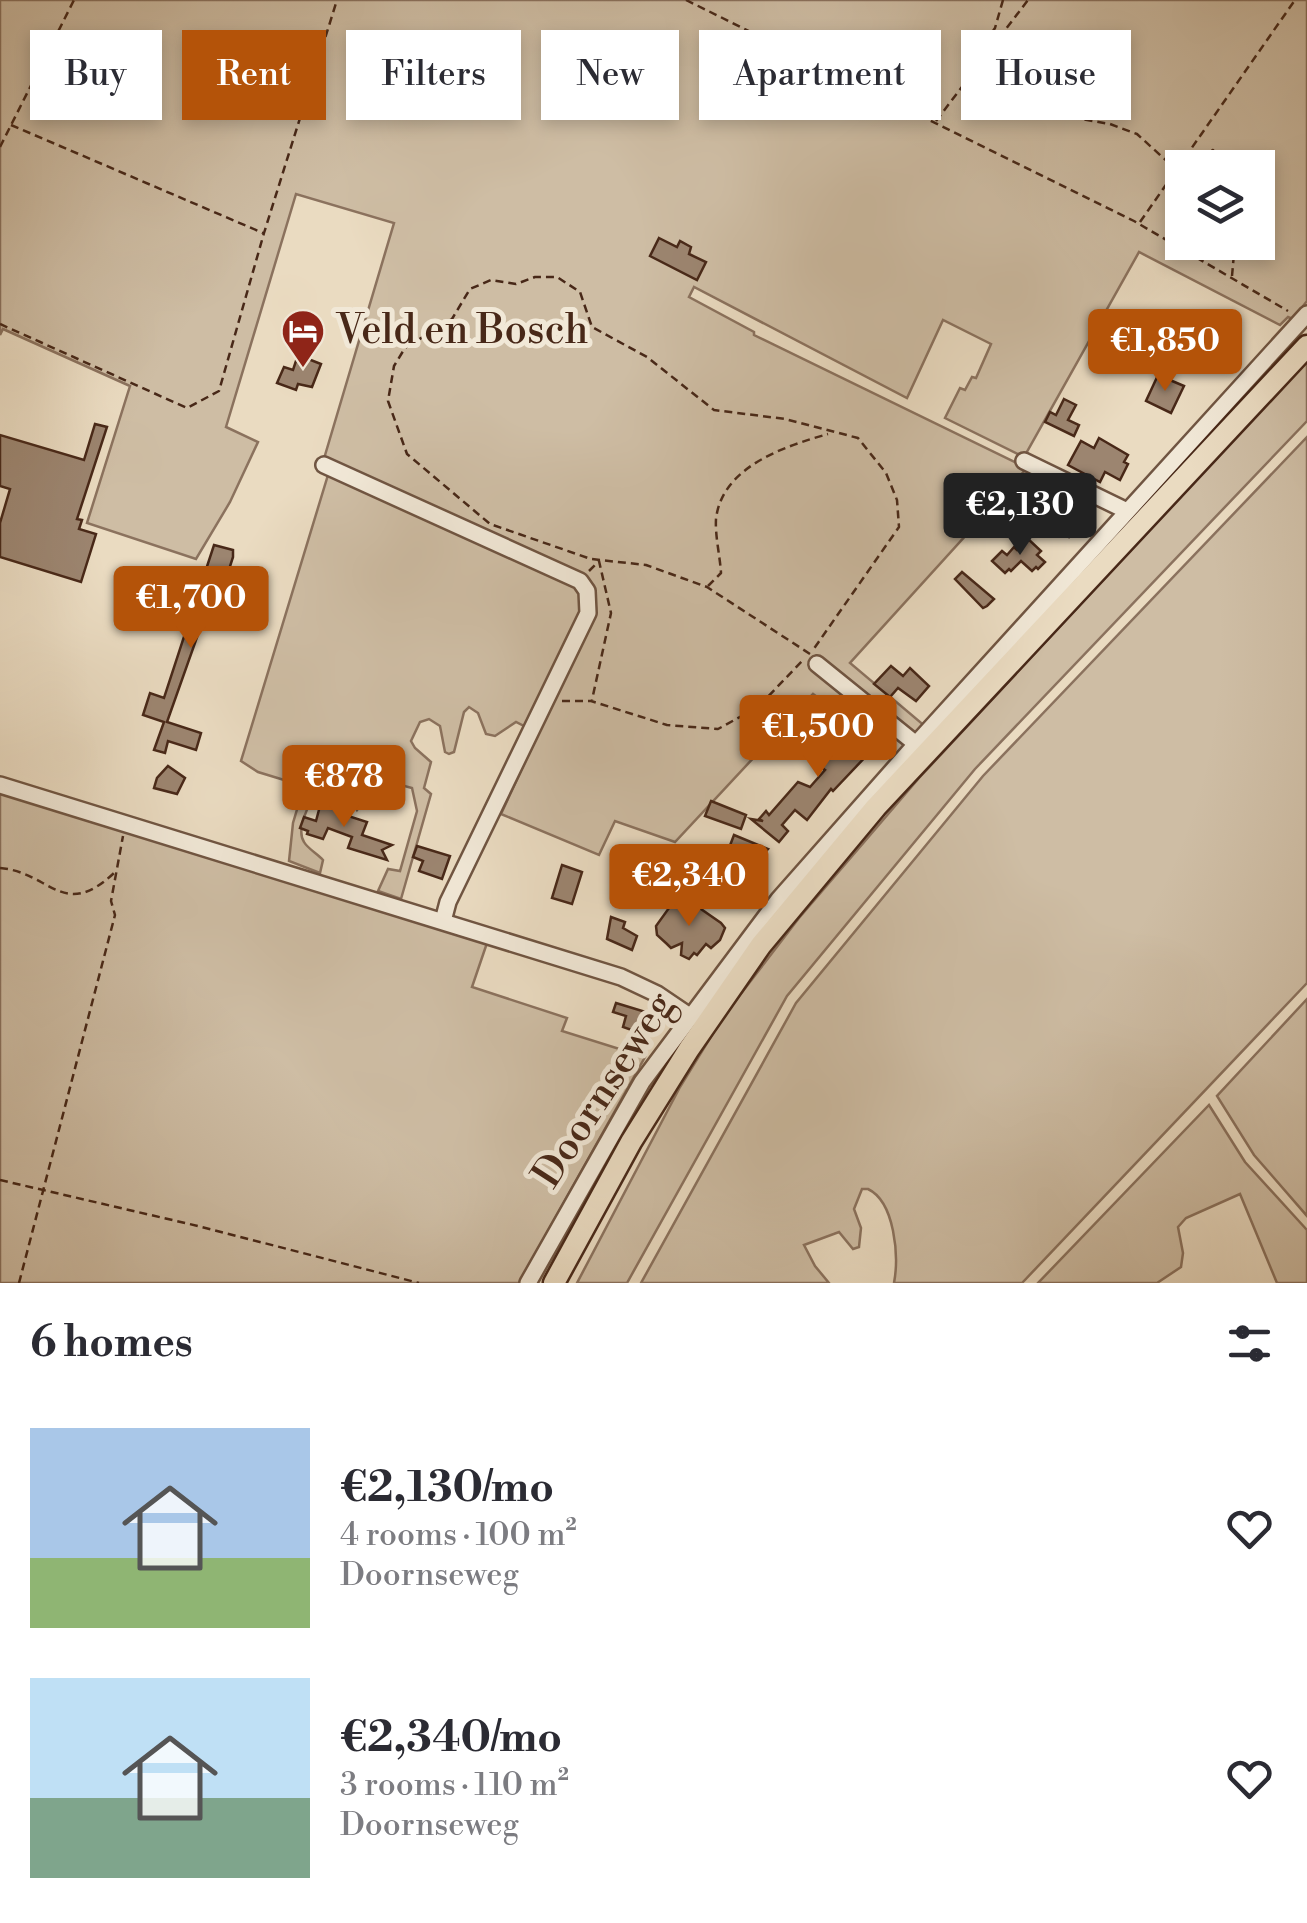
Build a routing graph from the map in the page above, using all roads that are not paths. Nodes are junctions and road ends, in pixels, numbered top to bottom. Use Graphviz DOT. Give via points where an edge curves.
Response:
graph roads {
  1 [pos="1305,317"];
  2 [pos="1307,346"];
  3 [pos="1024,461"];
  4 [pos="324,464"];
  5 [pos="1128,511"];
  6 [pos="813,659"];
  7 [pos="916,744"];
  8 [pos="0,786"];
  9 [pos="442,921"];
  10 [pos="691,1017"];
  11 [pos="528,1283"];
  12 [pos="554,1283"];
  1 -- 5 [label="street, Doornseweg"];
  2 -- 12 [label="main road, Doornseweg" via="876,807 761,945 631,1142"];
  3 -- 5 [label="street"];
  4 -- 9 [label="street" via="588,590 588,613"];
  5 -- 7 [label="street, Doornseweg"];
  6 -- 7 [label="street"];
  7 -- 10 [label="street, Doornseweg" via="780,900"];
  8 -- 9 [label="street"];
  9 -- 10 [label="street" via="633,981"];
  10 -- 11 [label="street, Doornseweg" via="642,1082"];
}
